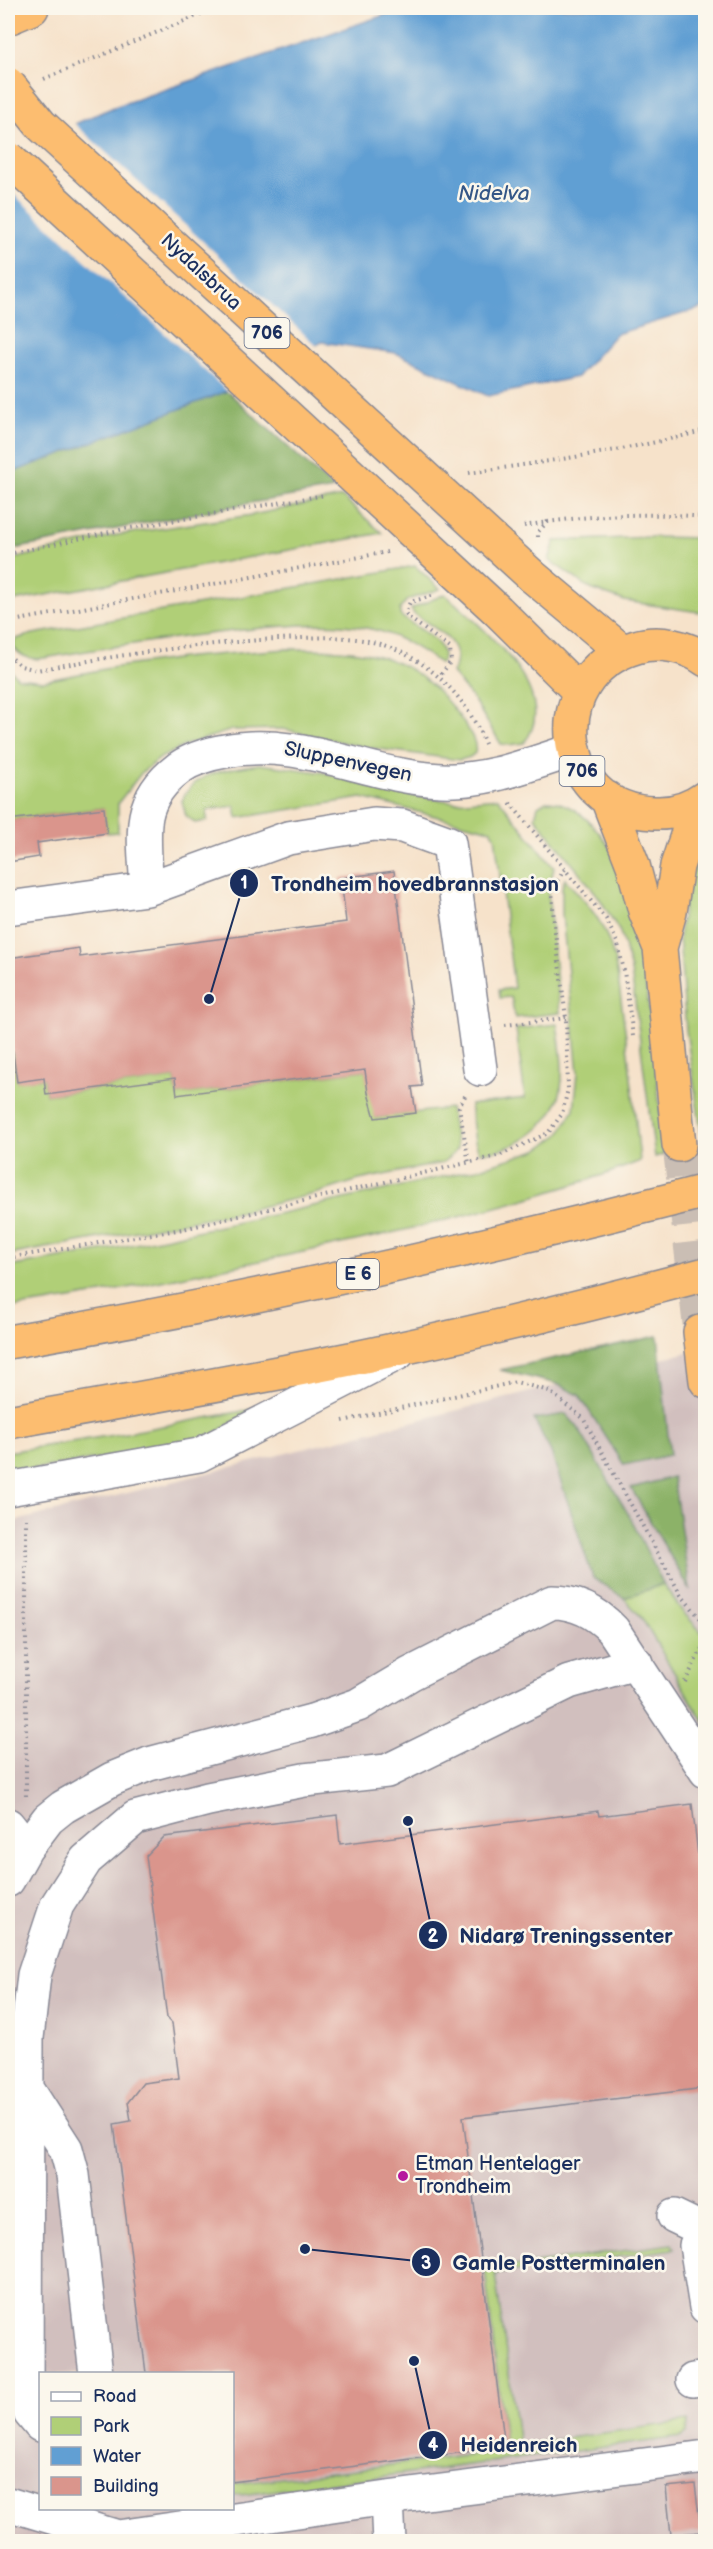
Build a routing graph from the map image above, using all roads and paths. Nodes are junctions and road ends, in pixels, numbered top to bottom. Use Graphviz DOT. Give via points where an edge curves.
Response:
graph roads {
  1 [pos="32,8"];
  2 [pos="216,8"];
  3 [pos="8,18"];
  4 [pos="40,80"];
  5 [pos="8,84"];
  6 [pos="8,158"];
  7 [pos="705,517"];
  8 [pos="515,528"];
  9 [pos="393,551"];
  10 [pos="8,622"];
  11 [pos="622,651"];
  12 [pos="701,654"];
  13 [pos="579,691"];
  14 [pos="574,750"];
  15 [pos="607,798"];
  16 [pos="702,800"];
  17 [pos="565,869"];
  18 [pos="147,889"];
  19 [pos="8,908"];
  20 [pos="660,948"];
  21 [pos="566,1018"];
  22 [pos="527,1022"];
  23 [pos="480,1069"];
  24 [pos="679,1145"];
  25 [pos="469,1163"];
  26 [pos="705,1191"];
  27 [pos="8,1258"];
  28 [pos="705,1274"];
  29 [pos="700,1332"];
  30 [pos="8,1342"];
  31 [pos="414,1345"];
  32 [pos="705,1381"];
  33 [pos="8,1422"];
  34 [pos="335,1424"];
  35 [pos="8,1490"];
  36 [pos="36,1517"];
  37 [pos="705,1625"];
  38 [pos="705,1640"];
  39 [pos="636,1663"];
  40 [pos="680,1693"];
  41 [pos="705,1771"];
  42 [pos="17,1836"];
  43 [pos="8,1880"];
  44 [pos="28,2090"];
  45 [pos="694,2225"];
  46 [pos="700,2300"];
  47 [pos="96,2372"];
  48 [pos="39,2424"];
  49 [pos="705,2457"];
  50 [pos="387,2498"];
  51 [pos="8,2504"];
  52 [pos="165,2536"];
  53 [pos="389,2541"];
  1 -- 3 [label="highway"];
  2 -- 4 [label="path"];
  5 -- 11 [label="highway, Nydalsbrua / 706, bridge" via="41,125 532,576"];
  6 -- 13 [label="highway, 706, bridge" via="498,611"];
  7 -- 8 [label="path" via="657,513"];
  9 -- 10 [label="path"];
  11 -- 12 [label="highway, 706" via="662,644"];
  11 -- 13 [label="highway, 706" via="598,667"];
  13 -- 14 [label="highway, 706" via="572,711"];
  14 -- 15 [label="highway, 706" via="581,769"];
  14 -- 18 [label="lane, Sluppenvegen" via="468,780 428,778 272,746 238,748 191,760 154,793 146,816"];
  15 -- 16 [label="highway, 706" via="642,813 681,810"];
  15 -- 20 [label="highway, 706"];
  16 -- 20 [label="highway, 706" via="677,866"];
  17 -- 21 [label="path" via="552,889"];
  18 -- 19 [label="lane"];
  18 -- 23 [label="lane" via="288,838 374,824 402,826 449,843"];
  20 -- 24 [label="highway, 706"];
  21 -- 22 [label="path"];
  21 -- 25 [label="path" via="568,1089 562,1114 548,1133 501,1155"];
  23 -- 25 [label="path" via="459,1107"];
  25 -- 27 [label="path" via="183,1229"];
  26 -- 30 [label="highway, E 6" via="530,1236 306,1285"];
  28 -- 31 [label="highway"];
  29 -- 32 [label="highway"];
  31 -- 33 [label="highway"];
  31 -- 35 [label="lane" via="198,1455"];
  34 -- 37 [label="path" via="516,1382 549,1391 583,1418 681,1595"];
  36 -- 42 [label="path" via="25,1519"];
  38 -- 40 [label="path"];
  39 -- 41 [label="lane"];
  39 -- 42 [label="lane" via="600,1616 568,1602 552,1602 358,1705 149,1764 112,1779"];
  39 -- 44 [label="lane" via="569,1682 387,1771 304,1780 135,1818 86,1860 57,1905 34,1975 27,2038"];
  42 -- 43 [label="lane"];
  44 -- 47 [label="lane" via="66,2149 73,2175"];
  44 -- 48 [label="lane" via="26,2399"];
  45 -- 46 [label="lane"];
  49 -- 50 [label="lane"];
  50 -- 52 [label="lane"];
  50 -- 53 [label="lane"];
  51 -- 52 [label="lane" via="118,2537"];
}
